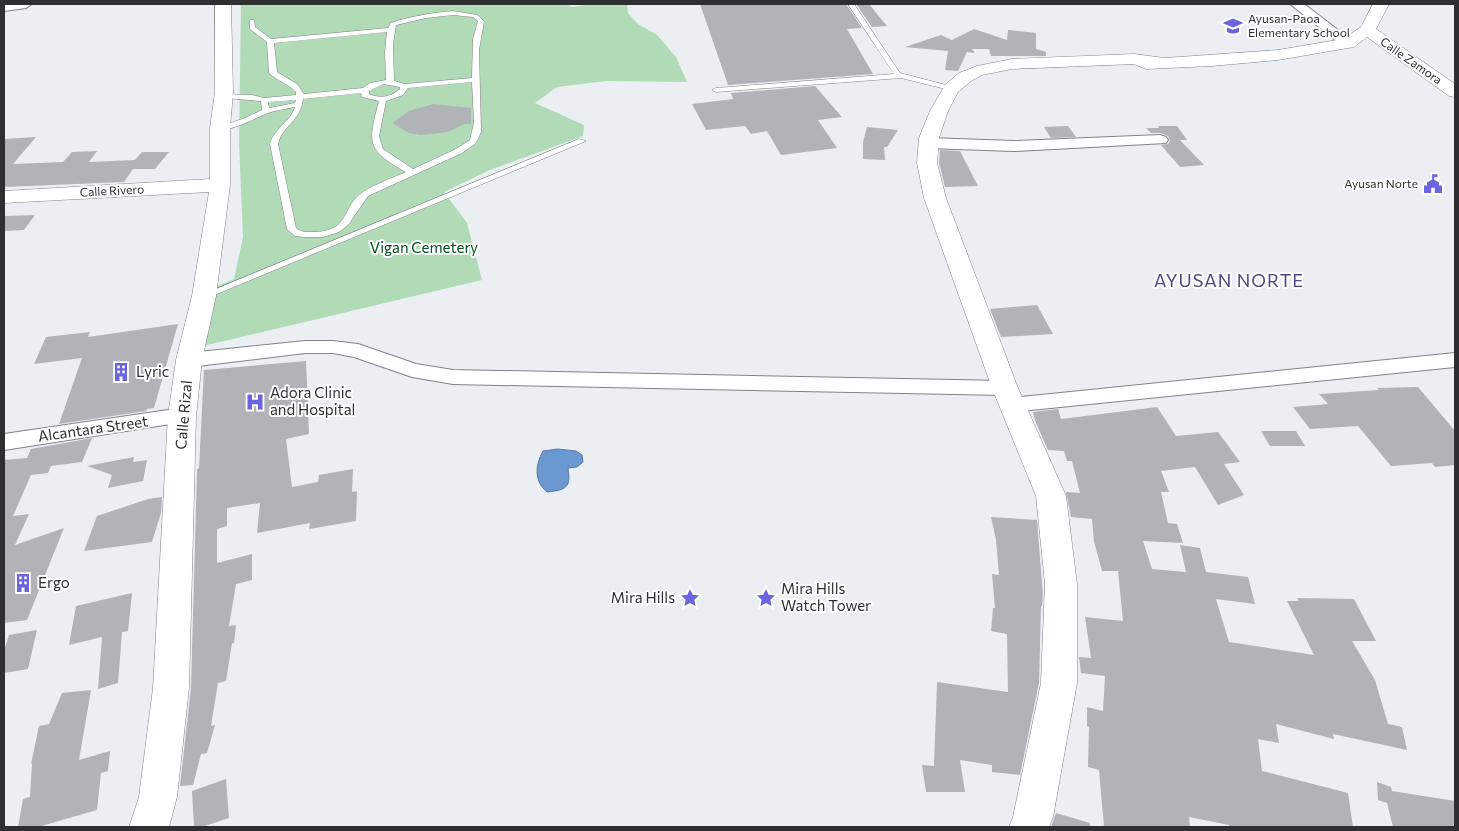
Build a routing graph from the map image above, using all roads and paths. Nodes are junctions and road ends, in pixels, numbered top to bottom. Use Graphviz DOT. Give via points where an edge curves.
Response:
graph roads {
  1 [pos="26,4"];
  2 [pos="223,4"];
  3 [pos="851,4"];
  4 [pos="1296,4"];
  5 [pos="1381,4"];
  6 [pos="4,7"];
  7 [pos="252,22"];
  8 [pos="391,30"];
  9 [pos="1367,30"];
  10 [pos="270,41"];
  11 [pos="1348,43"];
  12 [pos="902,76"];
  13 [pos="476,80"];
  14 [pos="390,82"];
  15 [pos="404,86"];
  16 [pos="951,89"];
  17 [pos="716,90"];
  18 [pos="1455,92"];
  19 [pos="365,93"];
  20 [pos="224,96"];
  21 [pos="383,99"];
  22 [pos="264,100"];
  23 [pos="299,100"];
  24 [pos="266,111"];
  25 [pos="220,128"];
  26 [pos="582,140"];
  27 [pos="1160,140"];
  28 [pos="928,143"];
  29 [pos="412,172"];
  30 [pos="220,185"];
  31 [pos="4,197"];
  32 [pos="204,296"];
  33 [pos="189,360"];
  34 [pos="1455,360"];
  35 [pos="1008,397"];
  36 [pos="182,416"];
  37 [pos="4,442"];
  38 [pos="149,827"];
  39 [pos="1030,827"];
  1 -- 6 [label="street"];
  2 -- 20 [label="street, Calle Rizal"];
  3 -- 12 [label="lane" via="897,74"];
  4 -- 11 [label="street"];
  5 -- 9 [label="street"];
  7 -- 10 [label="lane" via="252,28"];
  8 -- 10 [label="lane"];
  8 -- 13 [label="lane" via="393,24 413,18 456,13 476,15 481,21 476,33"];
  8 -- 14 [label="lane"];
  9 -- 11 [label="street"];
  9 -- 18 [label="street, Calle Zamora"];
  10 -- 23 [label="lane" via="273,73 296,85 300,92"];
  11 -- 16 [label="street" via="1212,62 1012,64 978,71"];
  12 -- 16 [label="lane"];
  12 -- 17 [label="lane"];
  13 -- 15 [label="lane"];
  13 -- 29 [label="lane" via="478,126 474,142"];
  14 -- 15 [label="lane"];
  14 -- 19 [label="lane" via="376,84"];
  15 -- 21 [label="lane" via="402,93"];
  16 -- 28 [label="street"];
  19 -- 21 [label="lane"];
  19 -- 23 [label="lane"];
  20 -- 22 [label="lane"];
  20 -- 25 [label="street, Calle Rizal"];
  21 -- 29 [label="lane" via="374,137 376,146 381,153"];
  22 -- 23 [label="lane"];
  22 -- 24 [label="lane"];
  23 -- 24 [label="lane"];
  23 -- 29 [label="lane" via="298,112 275,137 274,144 292,229 298,234 316,235 338,230 365,194"];
  24 -- 25 [label="lane"];
  25 -- 30 [label="street, Calle Rizal"];
  26 -- 32 [label="lane"];
  27 -- 28 [label="street" via="1014,146"];
  28 -- 35 [label="street" via="927,163 935,198"];
  30 -- 31 [label="street, Calle Rivero"];
  30 -- 32 [label="street, Calle Rizal"];
  32 -- 33 [label="street, Calle Rizal"];
  33 -- 35 [label="street" via="305,347 333,347 358,350 412,370 453,377"];
  33 -- 36 [label="street, Calle Rizal"];
  34 -- 35 [label="street"];
  35 -- 39 [label="street" via="1051,496 1061,584 1059,683"];
  36 -- 37 [label="street, Alcantara Street"];
  36 -- 38 [label="street, Calle Rizal" via="171,688 158,796"];
}
